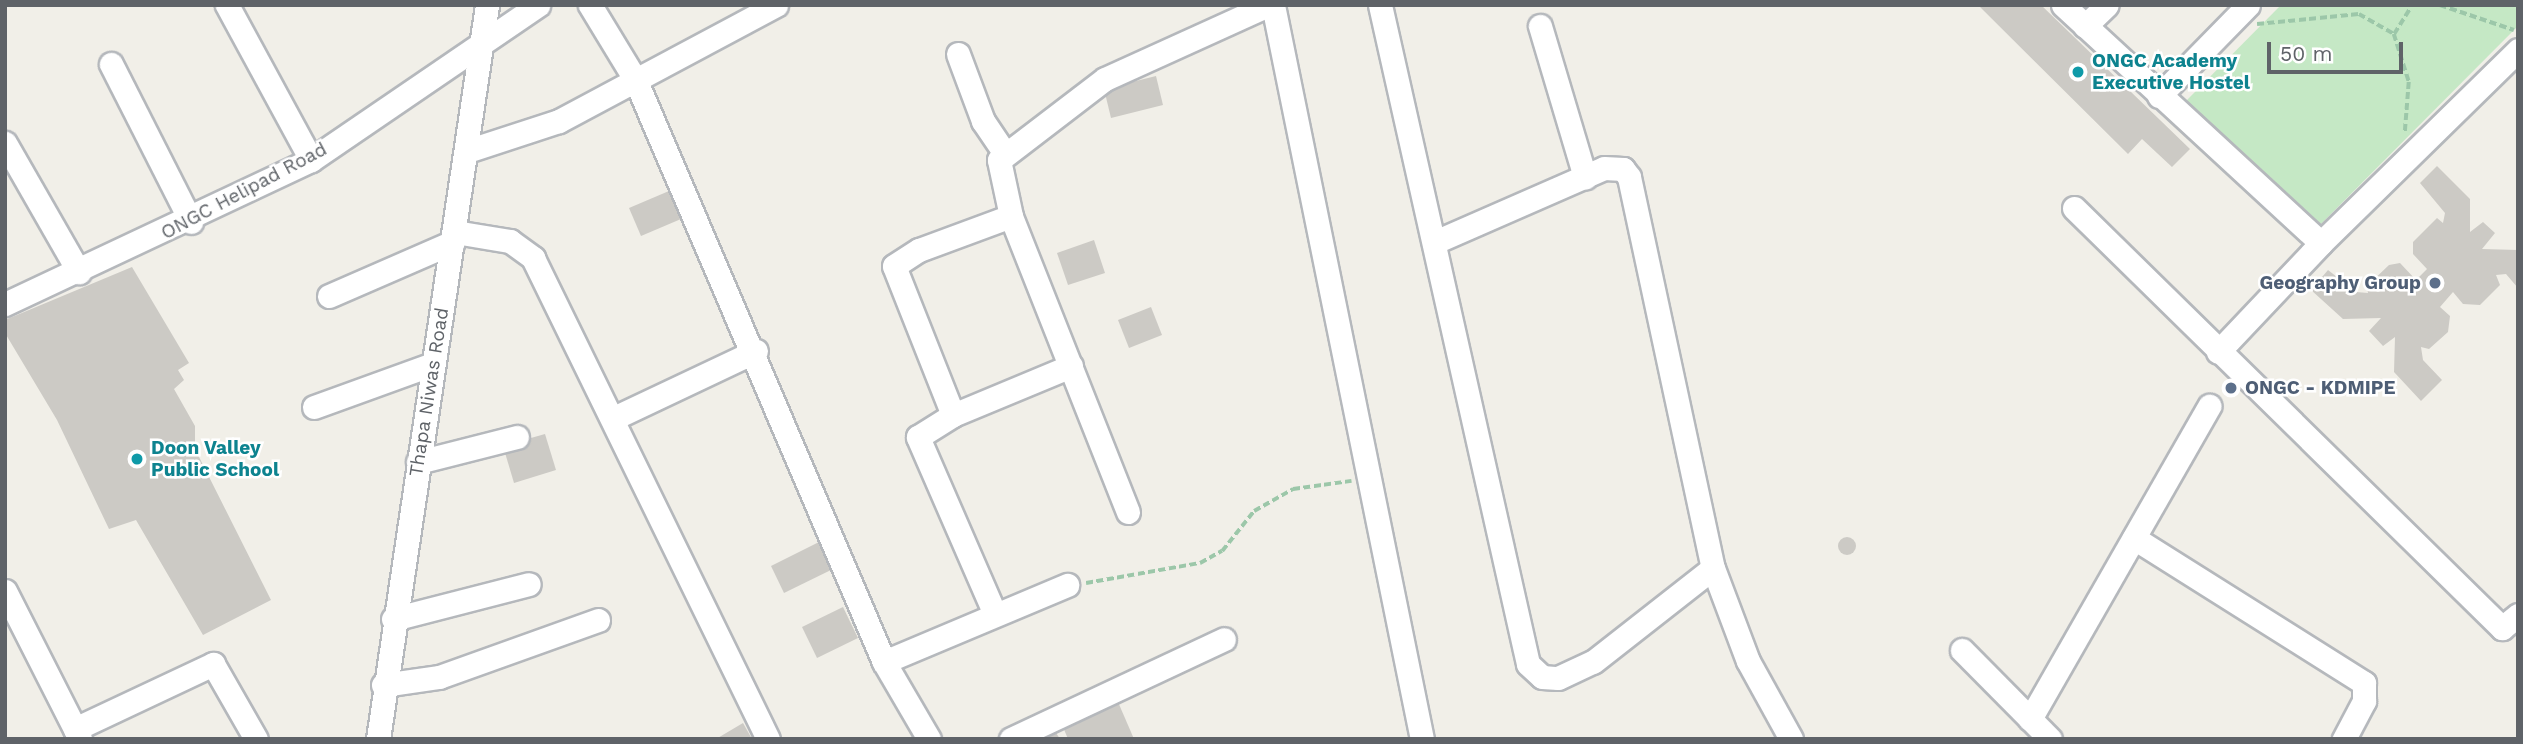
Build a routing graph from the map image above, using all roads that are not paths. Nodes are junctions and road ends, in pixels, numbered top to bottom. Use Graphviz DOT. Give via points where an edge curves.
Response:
graph roads {
  1 [pos="227,5"];
  2 [pos="487,5"];
  3 [pos="538,5"];
  4 [pos="590,5"];
  5 [pos="776,5"];
  6 [pos="1270,5"];
  7 [pos="1381,5"];
  8 [pos="2063,5"];
  9 [pos="2107,5"];
  10 [pos="2248,5"];
  11 [pos="1540,26"];
  12 [pos="2085,26"];
  13 [pos="483,46"];
  14 [pos="2518,50"];
  15 [pos="958,54"];
  16 [pos="111,64"];
  17 [pos="635,79"];
  18 [pos="2159,96"];
  19 [pos="5,143"];
  20 [pos="467,151"];
  21 [pos="1004,152"];
  22 [pos="311,160"];
  23 [pos="1585,177"];
  24 [pos="2074,208"];
  25 [pos="1010,216"];
  26 [pos="191,222"];
  27 [pos="454,237"];
  28 [pos="1434,242"];
  29 [pos="2321,243"];
  30 [pos="79,272"];
  31 [pos="330,296"];
  32 [pos="5,304"];
  33 [pos="756,351"];
  34 [pos="2218,352"];
  35 [pos="433,364"];
  36 [pos="1071,366"];
  37 [pos="2209,406"];
  38 [pos="314,407"];
  39 [pos="953,415"];
  40 [pos="614,418"];
  41 [pos="517,437"];
  42 [pos="418,462"];
  43 [pos="1128,512"];
  44 [pos="2134,538"];
  45 [pos="1713,568"];
  46 [pos="529,584"];
  47 [pos="1067,585"];
  48 [pos="5,591"];
  49 [pos="994,612"];
  50 [pos="2518,615"];
  51 [pos="393,619"];
  52 [pos="598,620"];
  53 [pos="1224,639"];
  54 [pos="1962,650"];
  55 [pos="884,662"];
  56 [pos="383,685"];
  57 [pos="2030,719"];
  58 [pos="78,734"];
  59 [pos="256,739"];
  60 [pos="378,739"];
  61 [pos="768,739"];
  62 [pos="929,739"];
  63 [pos="1011,739"];
  64 [pos="1422,739"];
  65 [pos="1791,739"];
  66 [pos="2050,739"];
  67 [pos="2344,739"];
  1 -- 22 [label="street"];
  2 -- 13 [label="street, Thapa Niwas Road"];
  3 -- 13 [label="street, ONGC Helipad Road"];
  4 -- 17 [label="street"];
  5 -- 17 [label="street"];
  6 -- 21 [label="street" via="1105,79"];
  6 -- 64 [label="street"];
  7 -- 28 [label="street"];
  8 -- 12 [label="street"];
  9 -- 12 [label="street"];
  10 -- 18 [label="street"];
  11 -- 23 [label="street"];
  12 -- 18 [label="street"];
  13 -- 20 [label="street, Thapa Niwas Road"];
  13 -- 22 [label="street, ONGC Helipad Road"];
  14 -- 29 [label="street"];
  15 -- 21 [label="street" via="983,121"];
  16 -- 26 [label="street"];
  17 -- 20 [label="street" via="559,121"];
  17 -- 33 [label="street"];
  18 -- 29 [label="street"];
  19 -- 30 [label="street"];
  20 -- 27 [label="street, Thapa Niwas Road"];
  21 -- 25 [label="street" via="999,170"];
  22 -- 26 [label="street, ONGC Helipad Road"];
  23 -- 28 [label="street"];
  23 -- 45 [label="street" via="1614,167 1629,177"];
  24 -- 34 [label="street"];
  25 -- 36 [label="street"];
  25 -- 39 [label="street" via="919,250 894,266"];
  26 -- 30 [label="street, ONGC Helipad Road"];
  27 -- 31 [label="street"];
  27 -- 35 [label="street, Thapa Niwas Road"];
  27 -- 40 [label="street" via="510,241 528,251"];
  28 -- 45 [label="street" via="1528,664 1542,677 1558,678 1593,662"];
  29 -- 34 [label="street"];
  30 -- 32 [label="street, ONGC Helipad Road"];
  33 -- 40 [label="street"];
  33 -- 55 [label="street"];
  34 -- 50 [label="street" via="2502,628"];
  35 -- 38 [label="street"];
  35 -- 42 [label="street, Thapa Niwas Road"];
  36 -- 39 [label="street"];
  36 -- 43 [label="street"];
  37 -- 44 [label="street"];
  39 -- 49 [label="street" via="924,430 918,446"];
  40 -- 61 [label="street"];
  41 -- 42 [label="street"];
  42 -- 51 [label="street, Thapa Niwas Road"];
  44 -- 57 [label="street"];
  44 -- 67 [label="street" via="2364,683 2364,701"];
  45 -- 65 [label="street" via="1748,662"];
  46 -- 51 [label="street"];
  47 -- 49 [label="street"];
  48 -- 58 [label="street"];
  49 -- 55 [label="street"];
  51 -- 56 [label="street, Thapa Niwas Road"];
  52 -- 56 [label="street" via="439,677"];
  53 -- 63 [label="street"];
  54 -- 57 [label="street"];
  55 -- 62 [label="street"];
  56 -- 60 [label="street, Thapa Niwas Road"];
  57 -- 66 [label="street"];
  58 -- 59 [label="street" via="213,664"];
}
